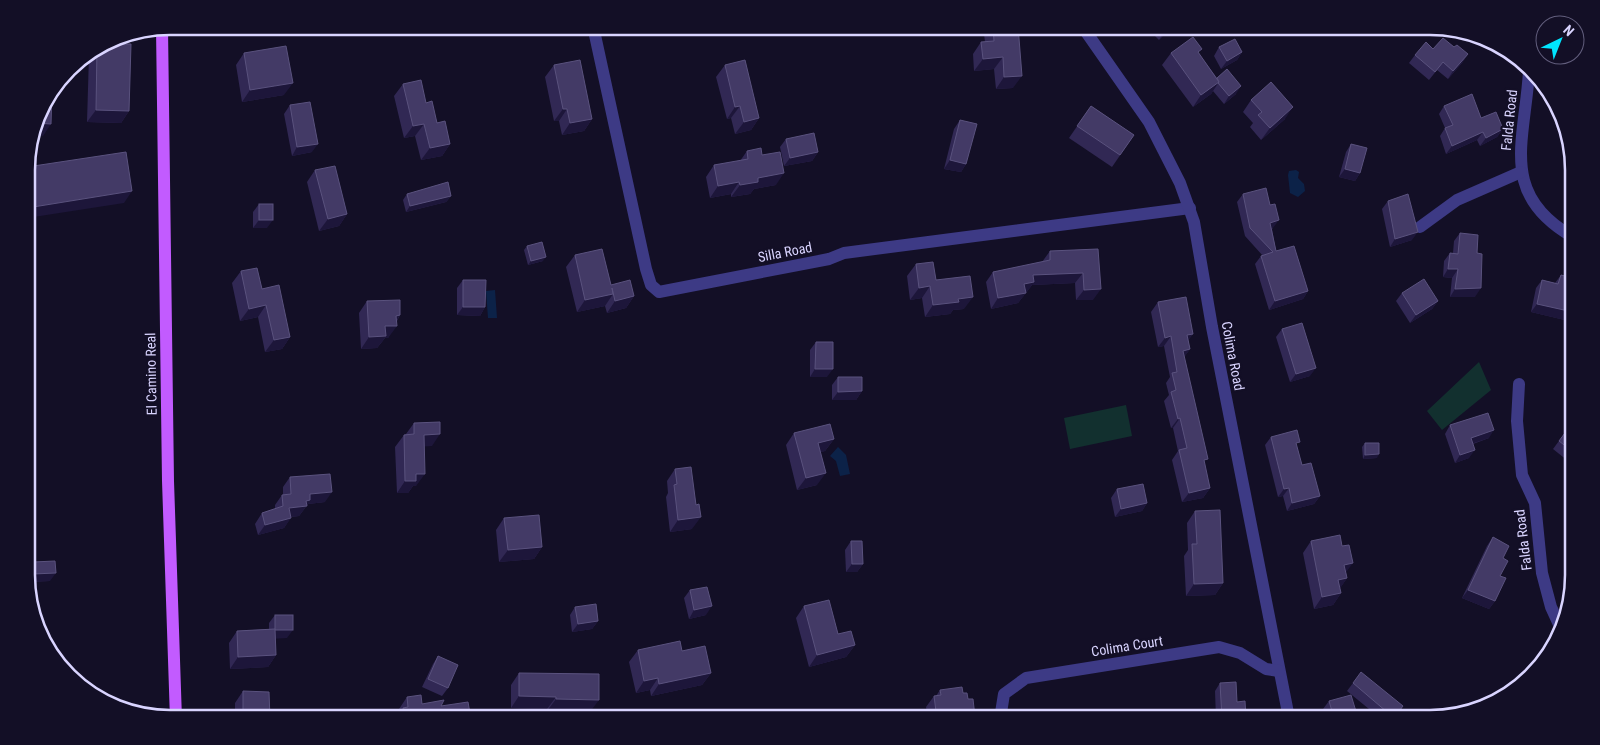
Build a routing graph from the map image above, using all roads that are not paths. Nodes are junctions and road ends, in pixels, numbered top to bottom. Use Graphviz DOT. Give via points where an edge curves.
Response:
graph roads {
  1 [pos="162,35"];
  2 [pos="595,35"];
  3 [pos="1088,35"];
  4 [pos="1528,78"];
  5 [pos="1521,172"];
  6 [pos="1190,208"];
  7 [pos="1420,227"];
  8 [pos="1565,232"];
  9 [pos="1519,384"];
  10 [pos="1557,620"];
  11 [pos="1278,671"];
  12 [pos="176,710"];
  13 [pos="1001,710"];
  14 [pos="1287,710"];
  1 -- 12 [label="main road, El Camino Real" via="168,481"];
  2 -- 6 [label="street, Silla Road" via="646,269 651,285 659,292 829,259 844,253"];
  3 -- 6 [label="street, Colima Road" via="1149,122"];
  4 -- 5 [label="street, Falda Road"];
  5 -- 7 [label="street" via="1457,200"];
  5 -- 8 [label="street, Falda Road" via="1523,184 1535,206"];
  6 -- 11 [label="street, Colima Road"];
  9 -- 10 [label="street, Falda Road" via="1517,421 1522,475 1535,503 1542,573"];
  11 -- 13 [label="street, Colima Court" via="1266,670 1240,653 1219,646 1026,678 1004,694"];
  11 -- 14 [label="street, Colima Road"];
}
